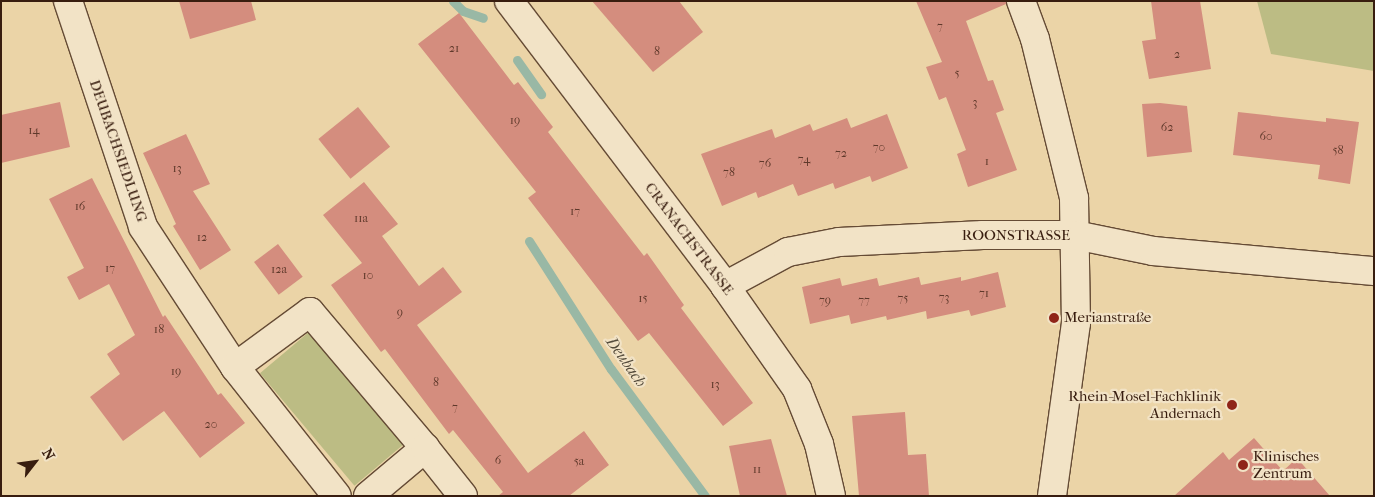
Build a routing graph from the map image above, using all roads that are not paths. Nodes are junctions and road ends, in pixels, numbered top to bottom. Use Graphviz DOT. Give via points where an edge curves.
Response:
graph roads {
  1 [pos="68,1"];
  2 [pos="509,1"];
  3 [pos="1021,1"];
  4 [pos="1075,235"];
  5 [pos="1374,271"];
  6 [pos="725,286"];
  7 [pos="235,366"];
  8 [pos="425,448"];
  9 [pos="337,496"];
  10 [pos="368,496"];
  11 [pos="462,496"];
  12 [pos="831,496"];
  13 [pos="1052,496"];
  1 -- 7 [label="street, DEUBACHSIEDLUNG" via="143,227"];
  2 -- 6 [label="street, CRANACHSTRASSE"];
  3 -- 4 [label="street" via="1035,39 1074,198"];
  4 -- 5 [label="street, ROONSTRASSE" via="1153,252"];
  4 -- 6 [label="street, ROONSTRASSE" via="909,237 839,242 788,252"];
  4 -- 13 [label="street" via="1076,323"];
  6 -- 12 [label="street, CRANACHSTRASSE" via="797,389 819,444"];
  7 -- 8 [label="street" via="310,312"];
  7 -- 9 [label="street, DEUBACHSIEDLUNG"];
  8 -- 10 [label="street"];
  8 -- 11 [label="street"];
}
